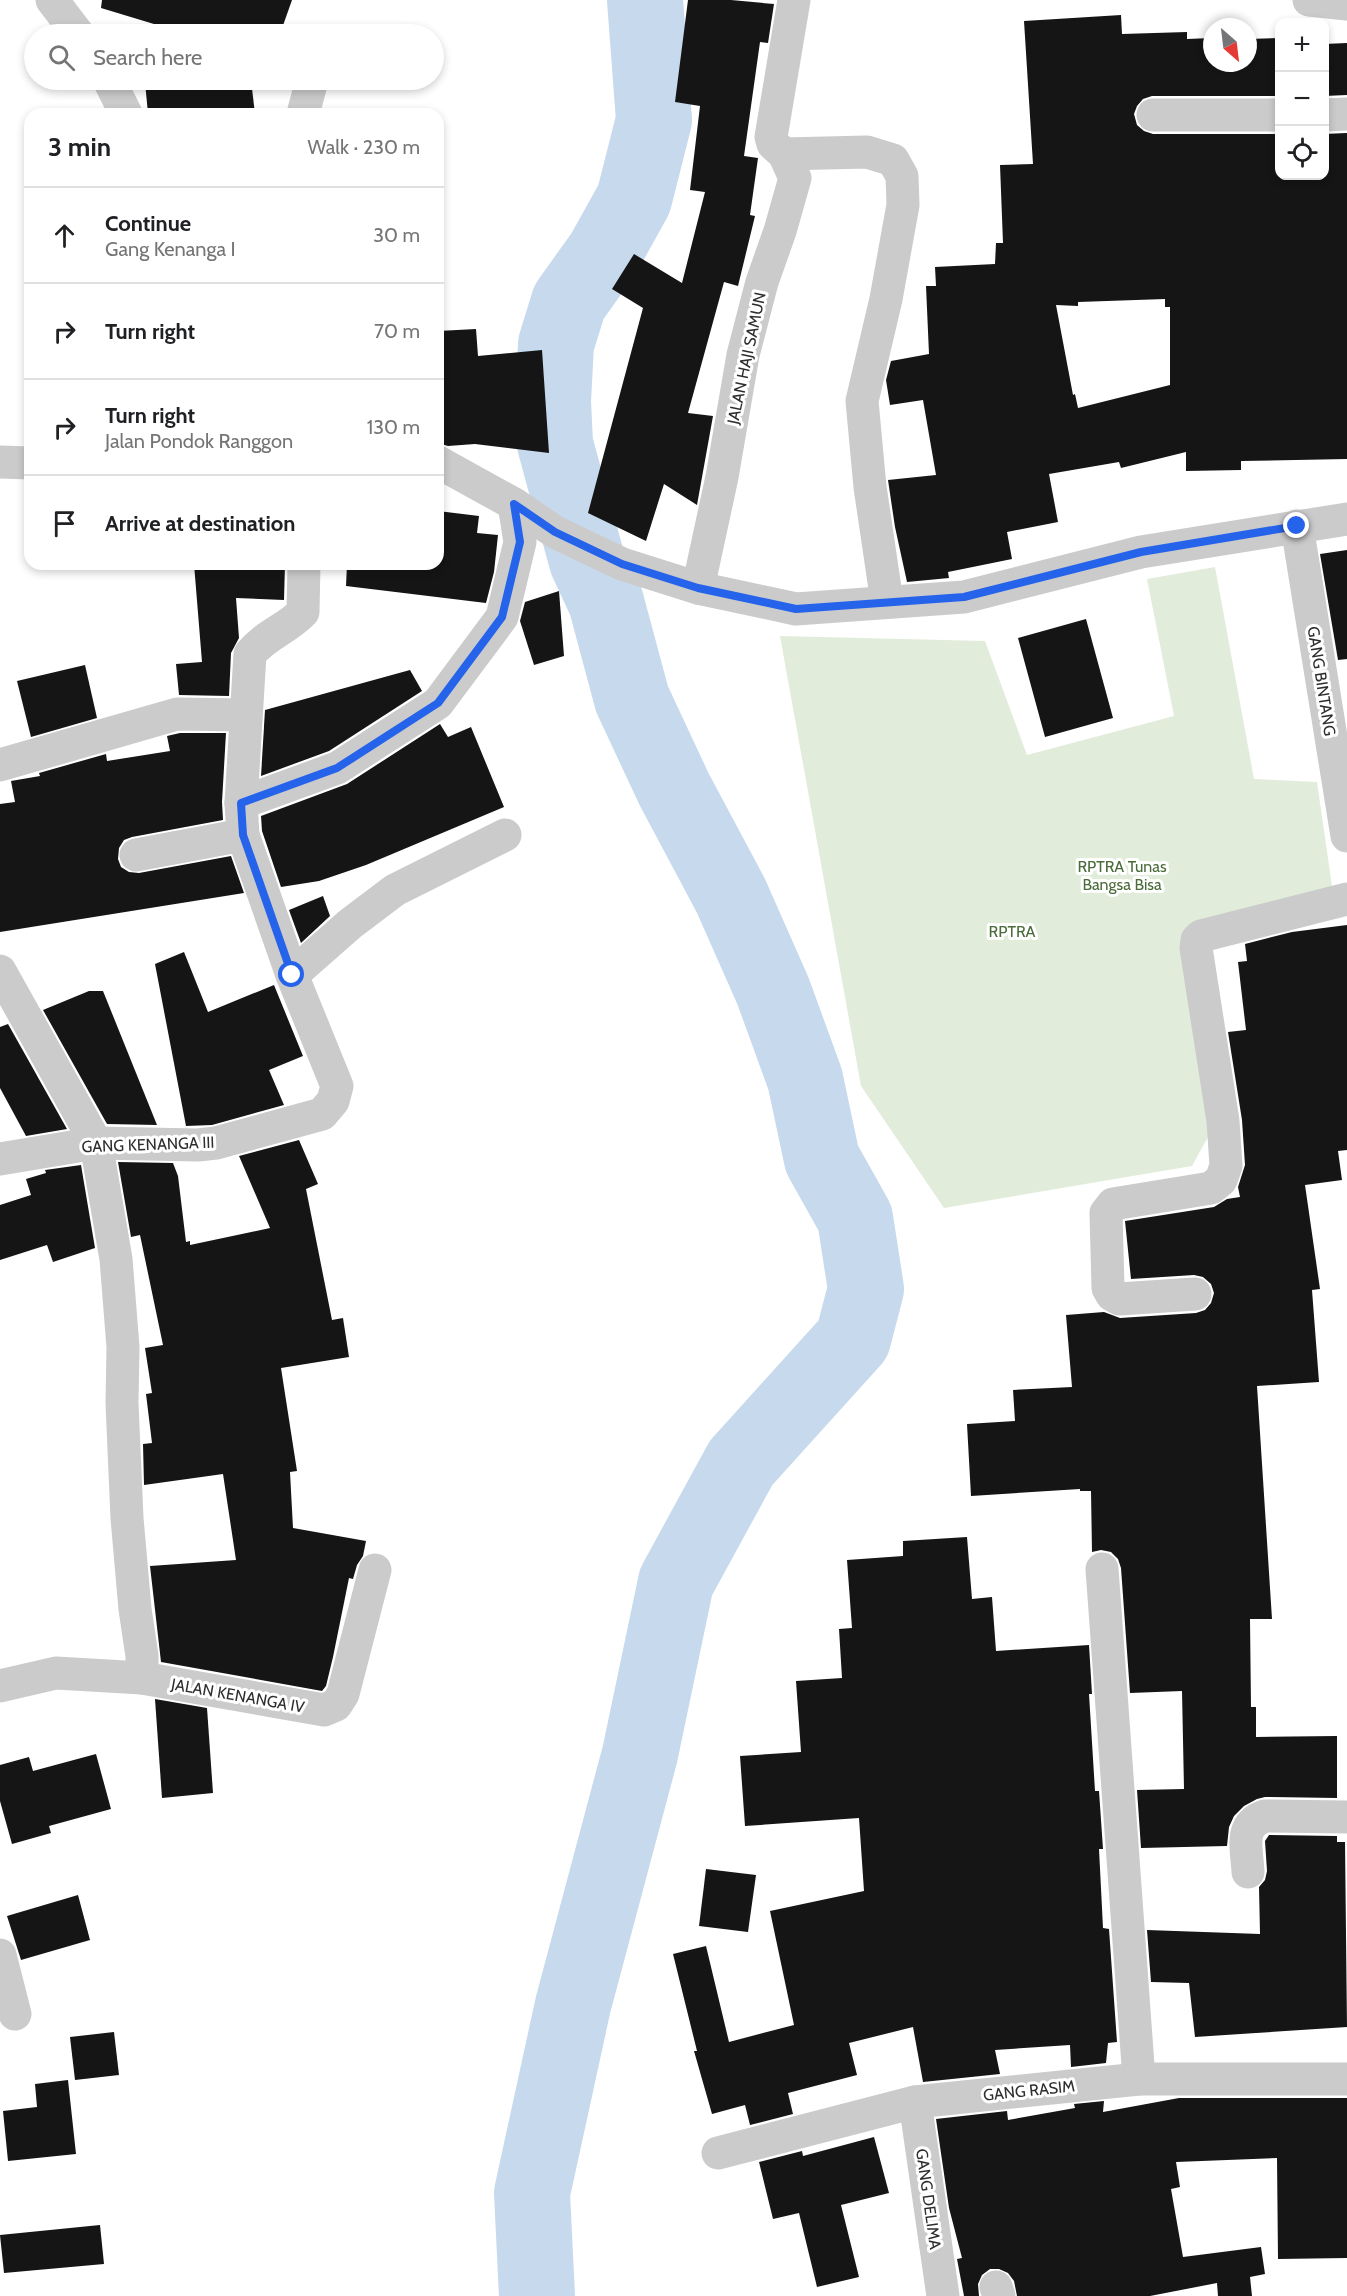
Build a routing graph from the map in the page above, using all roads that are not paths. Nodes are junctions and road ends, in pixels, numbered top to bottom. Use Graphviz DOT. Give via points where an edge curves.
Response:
graph roads {
  1 [pos="52,0"];
  2 [pos="794,0"];
  3 [pos="1309,0"];
  4 [pos="1347,4"];
  5 [pos="70,24"];
  6 [pos="114,90"];
  7 [pos="309,90"];
  8 [pos="123,108"];
  9 [pos="305,108"];
  10 [pos="1329,114"];
  11 [pos="1347,114"];
  12 [pos="1154,115"];
  13 [pos="1275,115"];
  14 [pos="778,145"];
  15 [pos="0,462"];
  16 [pos="24,463"];
  17 [pos="444,465"];
  18 [pos="514,504"];
  19 [pos="1347,519"];
  20 [pos="1297,526"];
  21 [pos="304,570"];
  22 [pos="698,588"];
  23 [pos="888,602"];
  24 [pos="245,715"];
  25 [pos="0,765"];
  26 [pos="241,803"];
  27 [pos="243,835"];
  28 [pos="505,835"];
  29 [pos="1347,836"];
  30 [pos="136,855"];
  31 [pos="1347,899"];
  32 [pos="0,971"];
  33 [pos="292,975"];
  34 [pos="96,1143"];
  35 [pos="0,1159"];
  36 [pos="1195,1294"];
  37 [pos="1102,1569"];
  38 [pos="375,1570"];
  39 [pos="142,1678"];
  40 [pos="0,1686"];
  41 [pos="1347,1817"];
  42 [pos="1248,1872"];
  43 [pos="0,1955"];
  44 [pos="15,2014"];
  45 [pos="1139,2079"];
  46 [pos="1347,2079"];
  47 [pos="915,2102"];
  48 [pos="718,2153"];
  49 [pos="943,2296"];
  1 -- 5 [label="street"];
  2 -- 14 [label="street"];
  3 -- 4 [label="street"];
  6 -- 8 [label="street"];
  7 -- 9 [label="street"];
  10 -- 11 [label="street"];
  12 -- 13 [label="street"];
  14 -- 22 [label="street, JALAN HAJI SAMUN" via="795,178 743,355"];
  14 -- 23 [label="street" via="867,152 893,160 902,176 903,205 897,245 862,401 870,487"];
  15 -- 16 [label="street"];
  17 -- 18 [label="street"];
  18 -- 22 [label="street" via="555,532 622,564"];
  18 -- 26 [label="street" via="520,542 502,617 438,703 337,768"];
  19 -- 20 [label="street"];
  20 -- 23 [label="street" via="1141,552 964,597"];
  20 -- 29 [label="street, GANG BINTANG"];
  21 -- 24 [label="street" via="303,612 258,643 250,654"];
  22 -- 23 [label="street" via="796,609"];
  24 -- 25 [label="street" via="177,714"];
  24 -- 26 [label="street"];
  26 -- 27 [label="street"];
  27 -- 30 [label="street"];
  27 -- 33 [label="street"];
  28 -- 33 [label="street" via="395,890"];
  31 -- 36 [label="street" via="1197,940 1226,1166 1221,1180 1211,1188 1113,1204 1106,1213 1108,1288 1112,1295 1119,1299"];
  32 -- 34 [label="street"];
  33 -- 34 [label="street, GANG KENANGA III" via="337,1086 333,1101 322,1114 216,1143"];
  34 -- 35 [label="street, GANG KENANGA III"];
  34 -- 39 [label="street" via="116,1259 123,1347 127,1518"];
  37 -- 45 [label="street"];
  38 -- 39 [label="street, JALAN KENANGA IV" via="343,1694 336,1705 324,1710"];
  39 -- 40 [label="street, JALAN KENANGA IV" via="56,1673"];
  41 -- 42 [label="street" via="1265,1815 1257,1819 1248,1826"];
  43 -- 44 [label="street"];
  45 -- 46 [label="street, GANG RASIM"];
  45 -- 47 [label="street, GANG RASIM"];
  47 -- 48 [label="street, GANG RASIM"];
  47 -- 49 [label="street, GANG DELIMA"];
}
